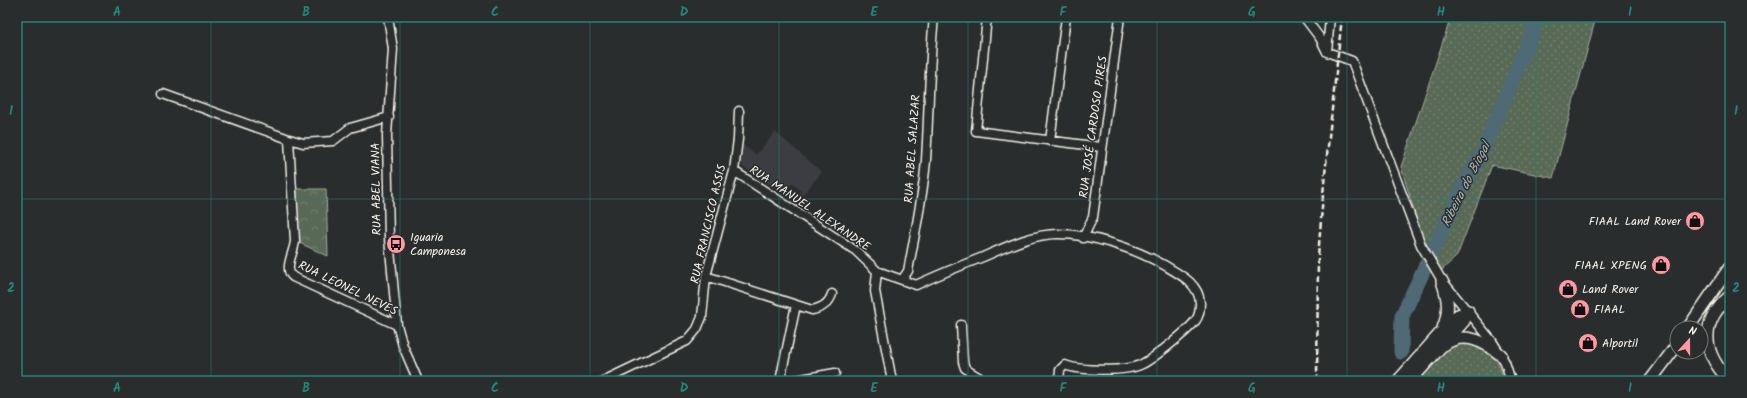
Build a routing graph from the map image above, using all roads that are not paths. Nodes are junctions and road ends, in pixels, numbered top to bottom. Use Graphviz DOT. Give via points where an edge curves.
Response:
graph roads {
  1 [pos="388,17"];
  2 [pos="934,17"];
  3 [pos="988,17"];
  4 [pos="1066,17"];
  5 [pos="1120,17"];
  6 [pos="1304,17"];
  7 [pos="1330,17"];
  8 [pos="1327,52"];
  9 [pos="163,94"];
  10 [pos="739,111"];
  11 [pos="389,117"];
  12 [pos="289,140"];
  13 [pos="1050,141"];
  14 [pos="1101,147"];
  15 [pos="734,171"];
  16 [pos="1083,238"];
  17 [pos="1730,267"];
  18 [pos="877,271"];
  19 [pos="706,276"];
  20 [pos="902,280"];
  21 [pos="1442,281"];
  22 [pos="832,294"];
  23 [pos="1730,296"];
  24 [pos="796,305"];
  25 [pos="1468,311"];
  26 [pos="1694,320"];
  27 [pos="397,325"];
  28 [pos="961,325"];
  29 [pos="1436,338"];
  30 [pos="1439,349"];
  31 [pos="1501,355"];
  32 [pos="1669,356"];
  33 [pos="835,373"];
  34 [pos="1730,380"];
  35 [pos="418,381"];
  36 [pos="603,381"];
  37 [pos="780,381"];
  38 [pos="790,381"];
  39 [pos="892,381"];
  40 [pos="985,381"];
  41 [pos="1059,381"];
  42 [pos="1398,381"];
  43 [pos="1410,381"];
  44 [pos="1511,381"];
  45 [pos="1650,381"];
  1 -- 11 [label="street, RUA ABEL VIANA" via="393,49"];
  2 -- 20 [label="street, RUA ABEL SALAZAR" via="922,199 908,271"];
  3 -- 13 [label="street" via="976,131"];
  4 -- 13 [label="street"];
  5 -- 14 [label="street, RUA JOSÉ CARDOSO PIRES"];
  6 -- 8 [label="street"];
  7 -- 8 [label="street"];
  8 -- 21 [label="street" via="1352,61 1421,245"];
  9 -- 12 [label="street"];
  10 -- 15 [label="street, RUA FRANCISCO ASSIS"];
  11 -- 12 [label="street" via="350,128 333,140 303,143"];
  11 -- 27 [label="street, RUA ABEL VIANA" via="389,239"];
  12 -- 27 [label="street, RUA LEONEL NEVES" via="295,241 288,267 289,274"];
  13 -- 14 [label="street"];
  14 -- 16 [label="street, RUA JOSÉ CARDOSO PIRES" via="1093,216"];
  15 -- 18 [label="street, RUA MANUEL ALEXANDRE" via="856,251"];
  15 -- 19 [label="street, RUA FRANCISCO ASSIS"];
  16 -- 20 [label="street" via="1058,234 1035,238 1004,248 916,285"];
  16 -- 41 [label="street" via="1130,249 1176,272 1191,282 1197,291 1199,312 1191,325 1142,365 1088,370 1065,365 1060,370"];
  17 -- 26 [label="main road"];
  18 -- 20 [label="street"];
  18 -- 39 [label="street" via="875,291"];
  19 -- 24 [label="street"];
  19 -- 36 [label="street, RUA FRANCISCO ASSIS" via="702,317 697,329 687,341"];
  21 -- 25 [label="street"];
  21 -- 29 [label="main road" via="1447,296 1447,319"];
  22 -- 24 [label="street" via="827,304 820,308 812,310"];
  23 -- 34 [label="main road" via="1712,316 1708,343 1711,358"];
  24 -- 37 [label="street"];
  25 -- 29 [label="main road" via="1458,315"];
  25 -- 30 [label="main road" via="1464,322"];
  25 -- 31 [label="street"];
  27 -- 35 [label="street, RUA ABEL VIANA"];
  28 -- 40 [label="street" via="965,368"];
  29 -- 42 [label="main road"];
  30 -- 31 [label="main road" via="1449,342 1475,339 1488,344"];
  30 -- 43 [label="main road"];
  31 -- 44 [label="street"];
  32 -- 45 [label="main road"];
  33 -- 38 [label="street"];
}
